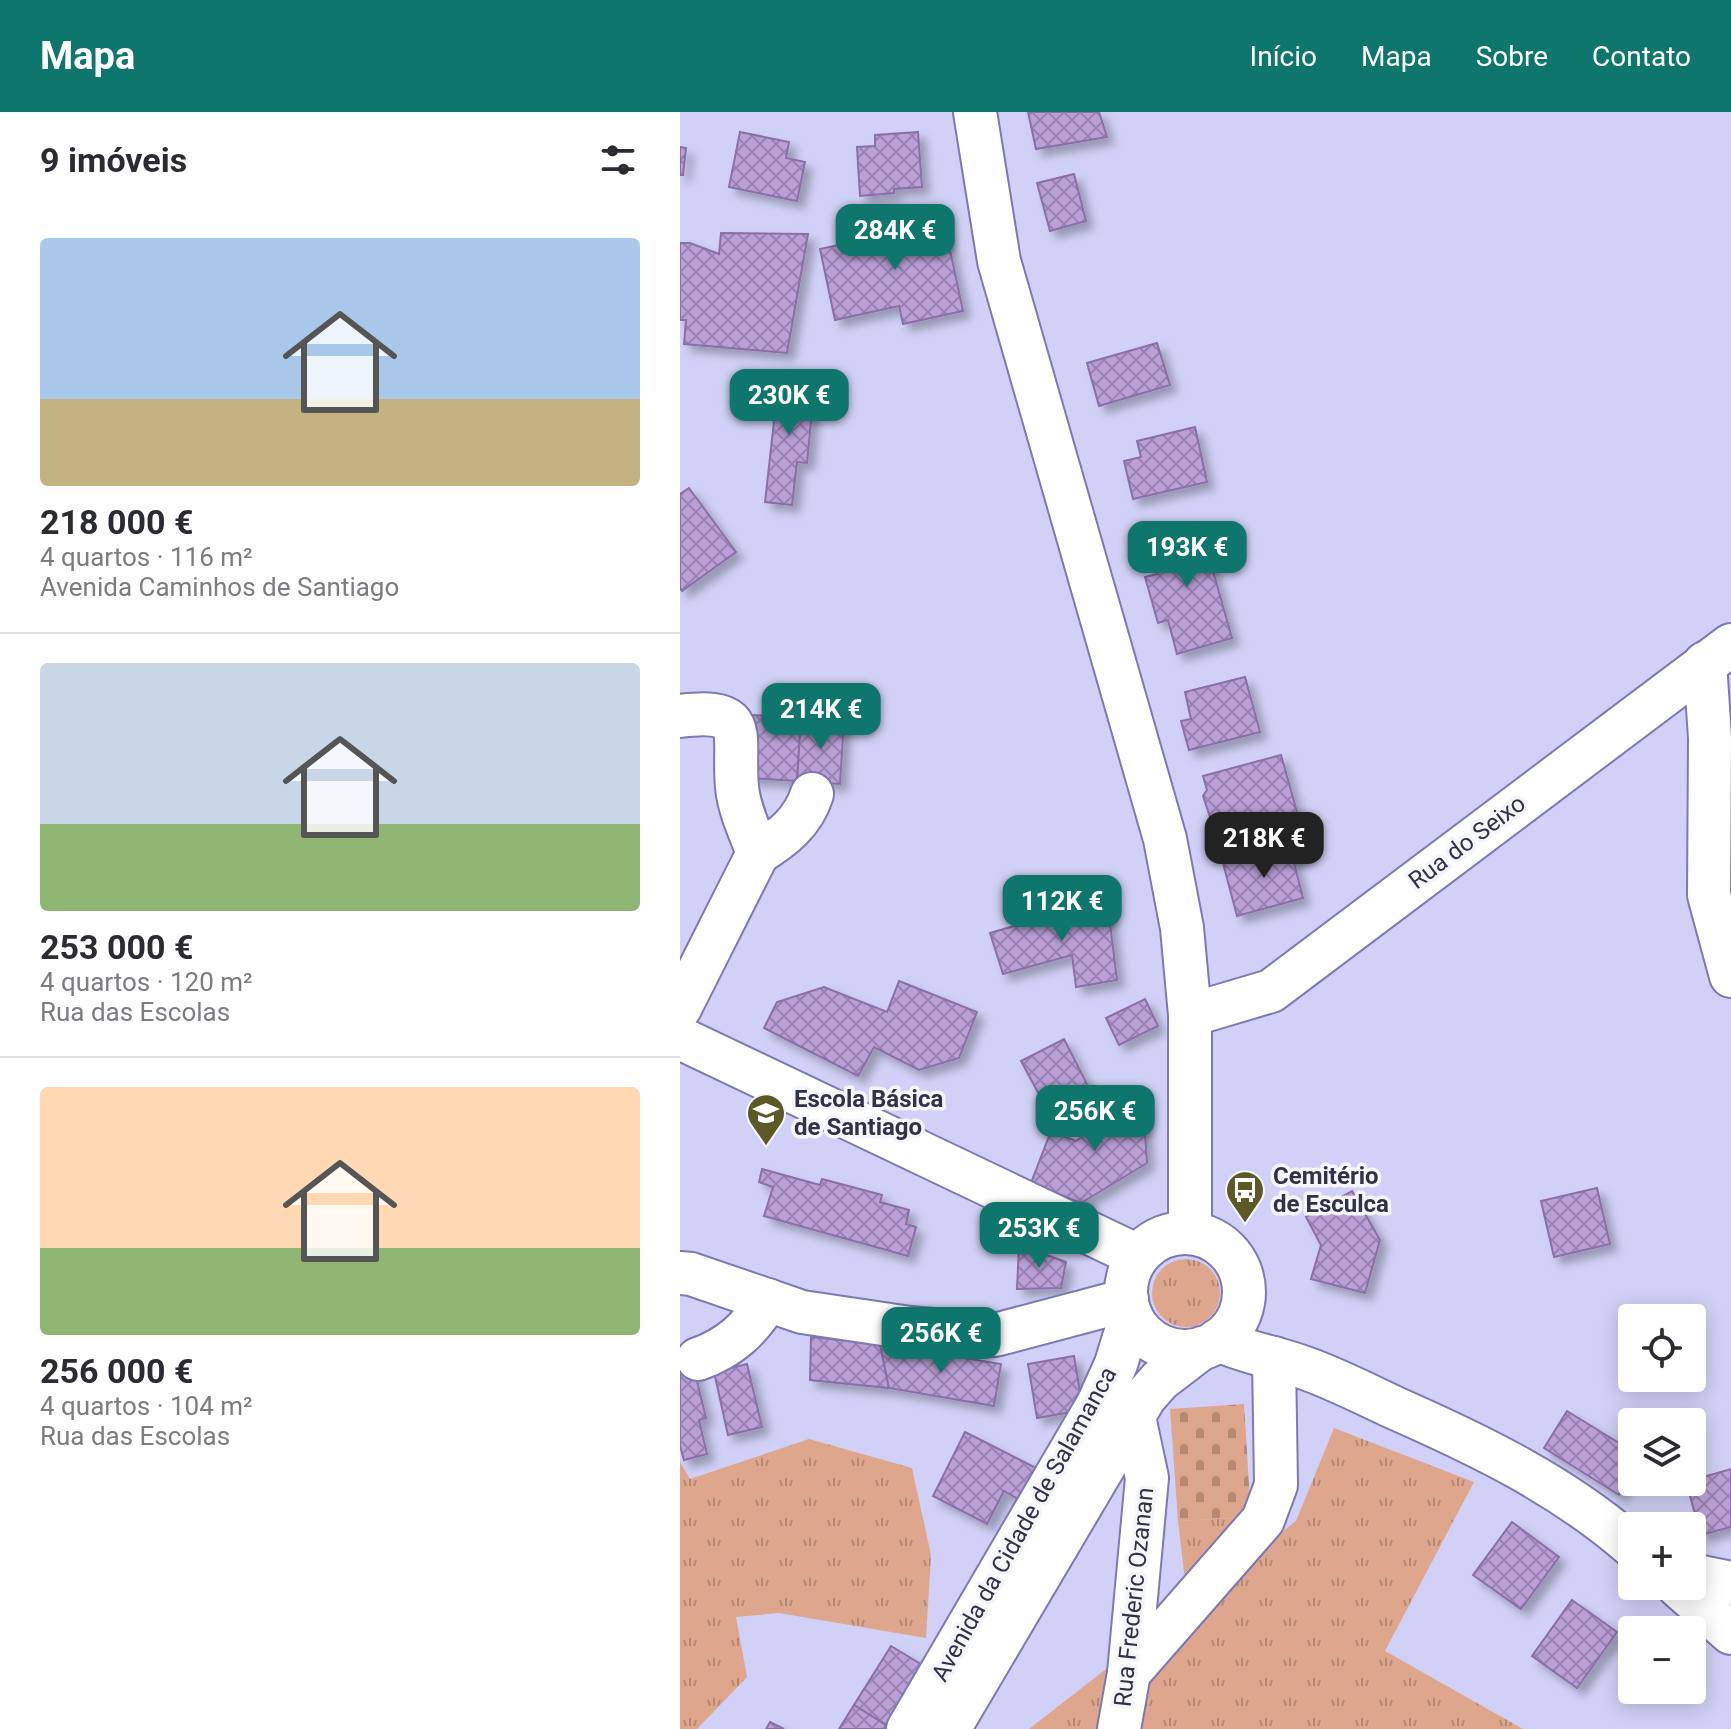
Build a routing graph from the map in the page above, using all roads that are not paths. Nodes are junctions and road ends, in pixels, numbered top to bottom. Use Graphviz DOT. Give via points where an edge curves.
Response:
graph roads {
  1 [pos="975,112"];
  2 [pos="1718,654"];
  3 [pos="1731,704"];
  4 [pos="680,716"];
  5 [pos="812,794"];
  6 [pos="758,853"];
  7 [pos="1731,976"];
  8 [pos="680,1008"];
  9 [pos="1190,1015"];
  10 [pos="680,1038"];
  11 [pos="1190,1233"];
  12 [pos="1138,1256"];
  13 [pos="680,1273"];
  14 [pos="1243,1278"];
  15 [pos="768,1300"];
  16 [pos="1129,1308"];
  17 [pos="1210,1344"];
  18 [pos="1274,1358"];
  19 [pos="698,1359"];
  20 [pos="1336,1381"];
  21 [pos="1134,1417"];
  22 [pos="1618,1535"];
  23 [pos="1706,1578"];
  24 [pos="1731,1583"];
  25 [pos="1694,1600"];
  26 [pos="1731,1633"];
  27 [pos="1129,1673"];
  28 [pos="908,1729"];
  29 [pos="949,1729"];
  30 [pos="1119,1729"];
  1 -- 9 [label="street" via="999,261 1165,839 1182,928"];
  2 -- 3 [label="street"];
  2 -- 7 [label="street" via="1710,738 1709,895"];
  2 -- 9 [label="street, Rua do Seixo" via="1271,991"];
  4 -- 6 [label="street" via="711,712 728,719 737,734 737,791"];
  5 -- 6 [label="street" via="797,822"];
  6 -- 8 [label="street"];
  9 -- 11 [label="street"];
  10 -- 12 [label="street"];
  11 -- 12 [label="street" via="1161,1238"];
  11 -- 14 [label="street" via="1224,1247"];
  12 -- 16 [label="street" via="1127,1284"];
  13 -- 15 [label="street"];
  14 -- 17 [label="street" via="1240,1313 1231,1329"];
  14 -- 20 [label="street" via="1252,1305 1269,1325"];
  15 -- 16 [label="street" via="802,1312 995,1335"];
  15 -- 19 [label="street" via="730,1345"];
  16 -- 17 [label="street" via="1140,1330 1160,1345 1185,1350"];
  16 -- 28 [label="street, Avenida da Cidade de Salamanca" via="1116,1364 1098,1404"];
  17 -- 18 [label="street"];
  17 -- 21 [label="street, Avenida da Cidade de Salamanca" via="1160,1380"];
  18 -- 20 [label="street"];
  18 -- 27 [label="street" via="1276,1485 1263,1520"];
  20 -- 22 [label="street" via="1513,1465 1563,1493"];
  21 -- 27 [label="street, Rua Frederic Ozanan" via="1147,1478"];
  21 -- 29 [label="street, Avenida da Cidade de Salamanca"];
  23 -- 24 [label="street"];
  25 -- 26 [label="street"];
  27 -- 30 [label="street, Rua Frederic Ozanan"];
}
